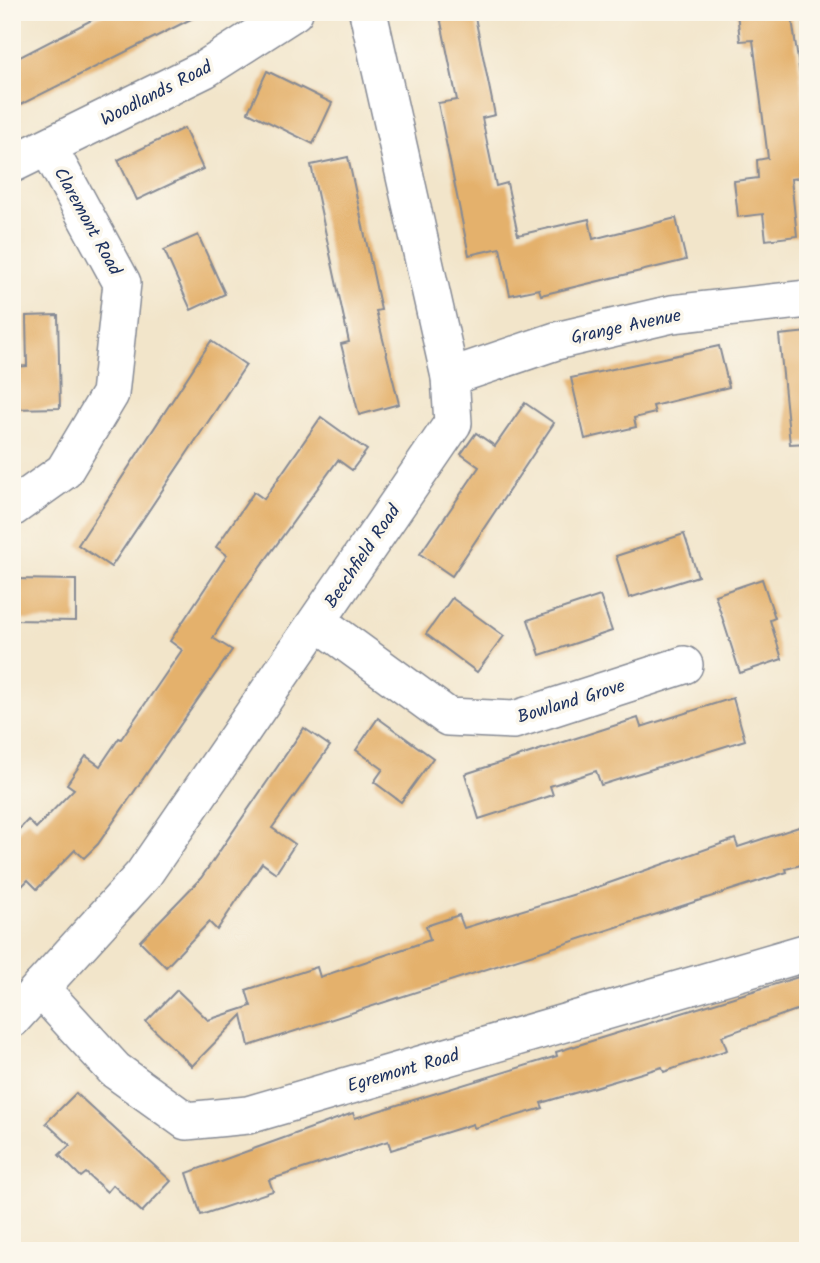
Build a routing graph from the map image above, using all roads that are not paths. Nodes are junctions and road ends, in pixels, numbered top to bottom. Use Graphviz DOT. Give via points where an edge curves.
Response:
graph roads {
  1 [pos="294,12"];
  2 [pos="368,12"];
  3 [pos="48,147"];
  4 [pos="12,164"];
  5 [pos="808,299"];
  6 [pos="450,377"];
  7 [pos="12,508"];
  8 [pos="318,622"];
  9 [pos="684,665"];
  10 [pos="808,953"];
  11 [pos="40,988"];
  12 [pos="12,1019"];
  1 -- 3 [label="street, Woodlands Road" via="205,69"];
  2 -- 6 [label="street, Beechfield Road"];
  3 -- 4 [label="street, Woodlands Road"];
  3 -- 7 [label="street, Claremont Road" via="122,283 110,394 64,471"];
  5 -- 6 [label="street, Grange Avenue" via="672,314 556,341"];
  6 -- 8 [label="street, Beechfield Road" via="453,424"];
  8 -- 9 [label="street, Bowland Grove" via="448,717 514,720"];
  8 -- 11 [label="street, Beechfield Road" via="144,874"];
  10 -- 11 [label="street, Egremont Road" via="248,1115 186,1121 115,1070"];
  11 -- 12 [label="street, Beechfield Road"];
}
